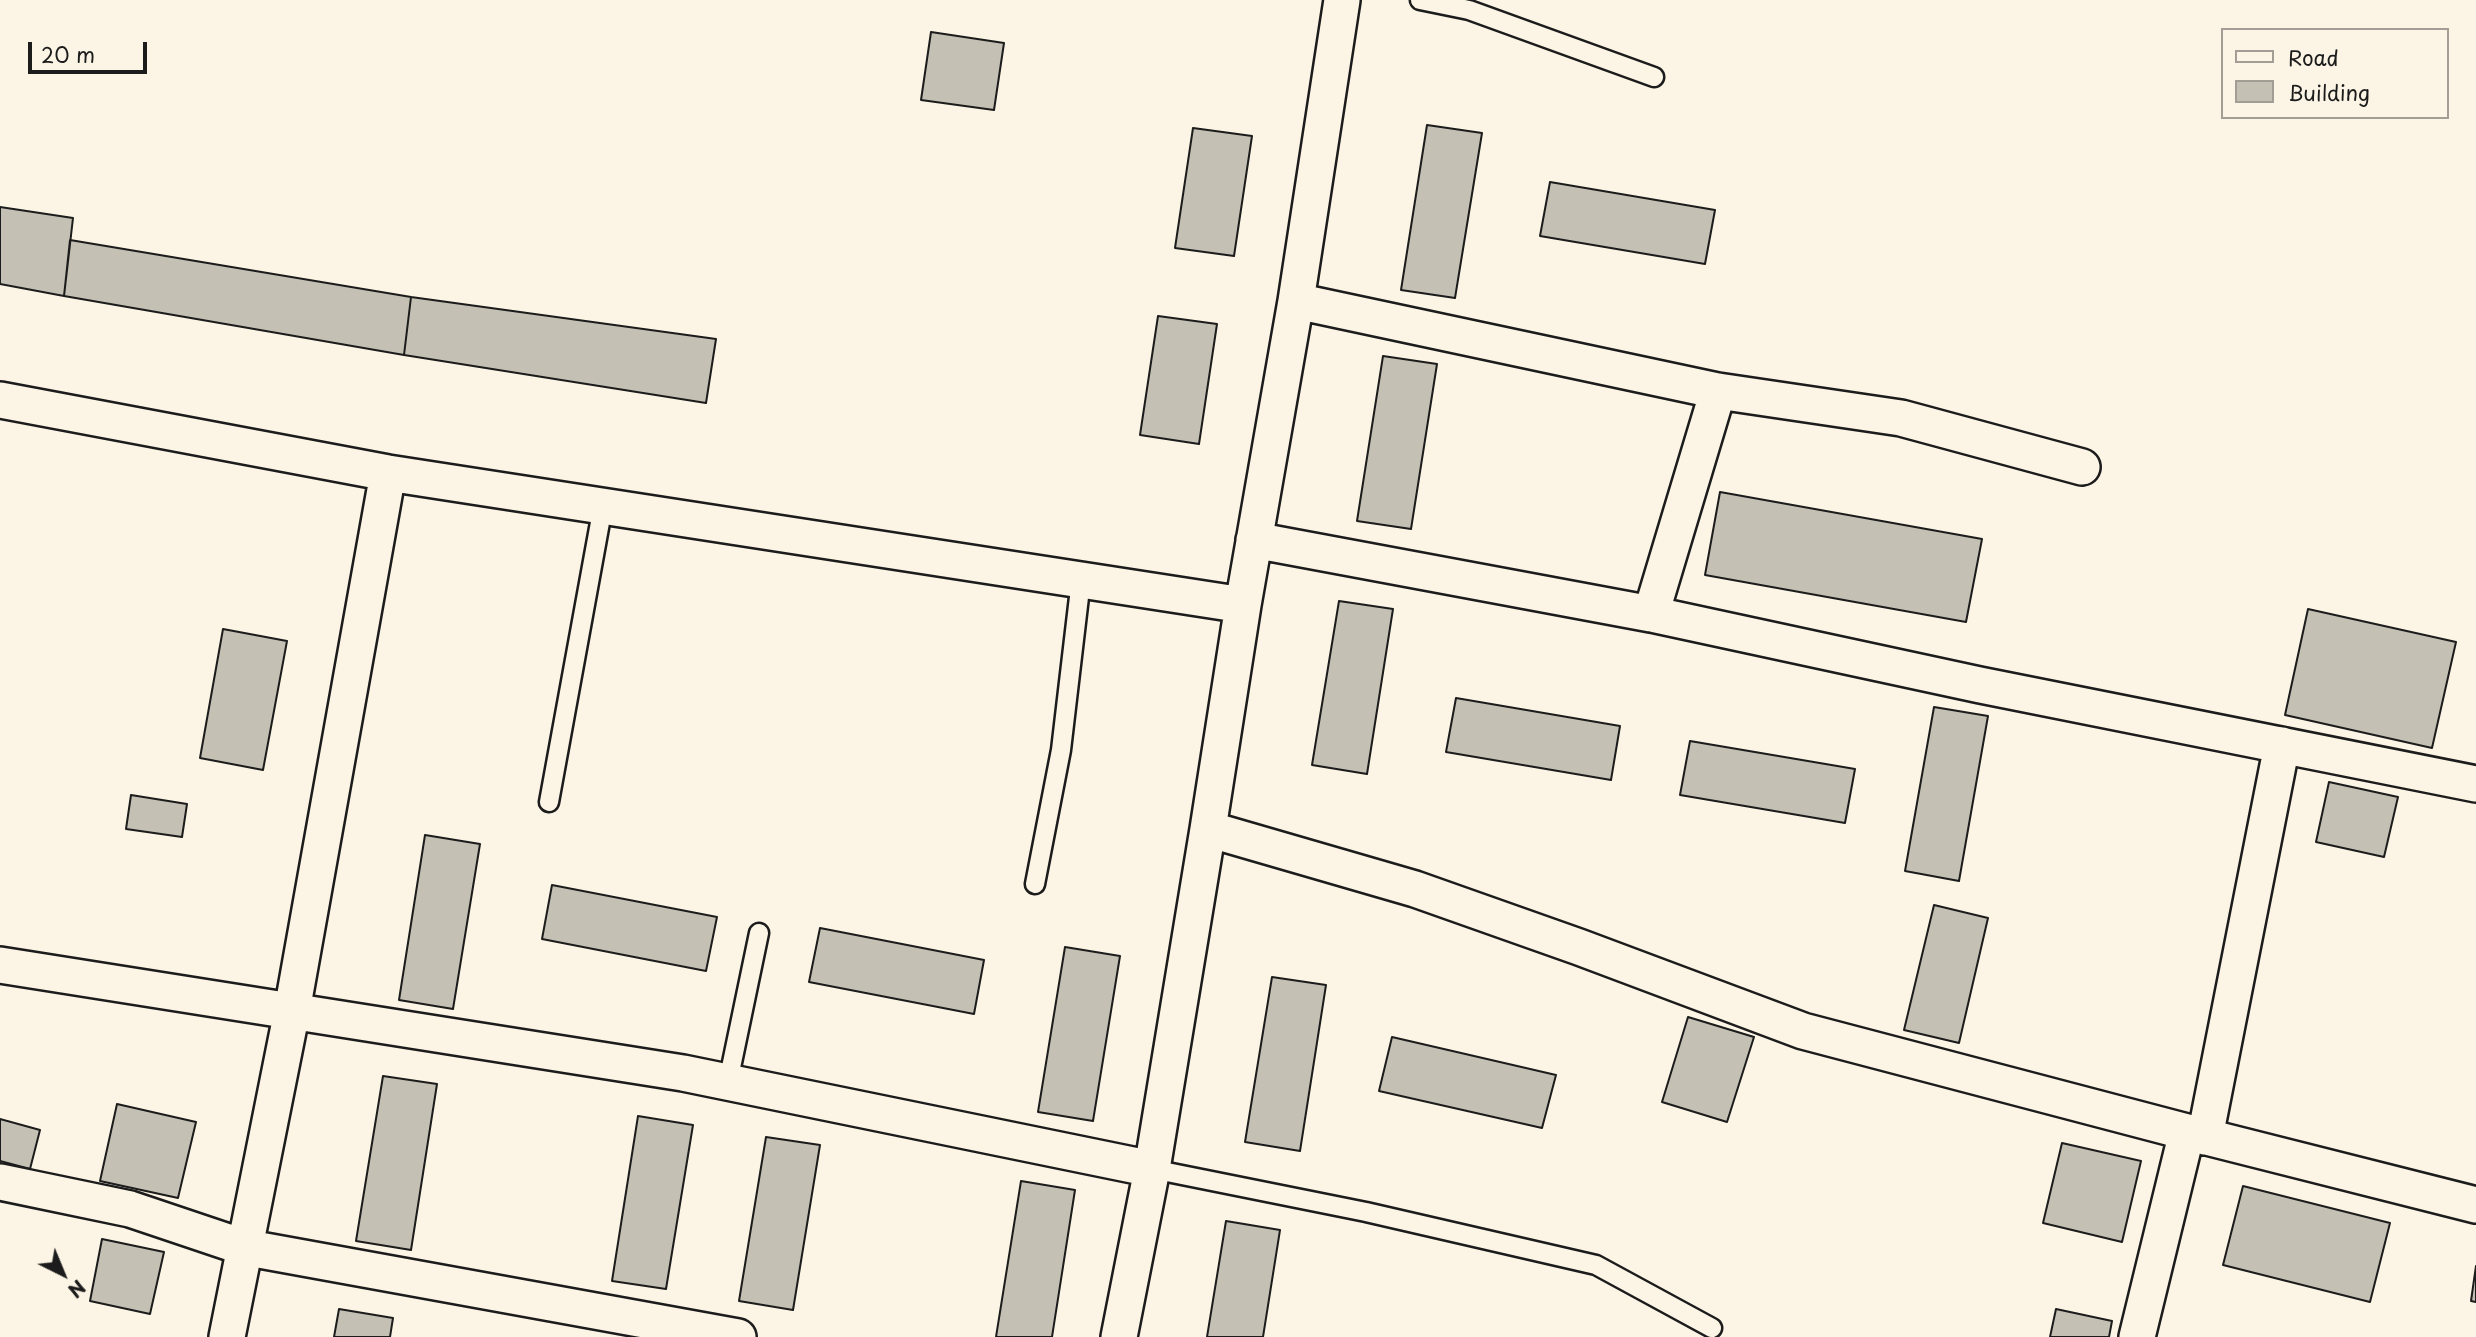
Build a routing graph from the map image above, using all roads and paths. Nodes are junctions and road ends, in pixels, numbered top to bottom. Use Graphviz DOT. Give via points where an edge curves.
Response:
graph roads {
  1 [pos="1342,0"];
  2 [pos="1420,0"];
  3 [pos="1654,77"];
  4 [pos="1296,300"];
  5 [pos="1718,391"];
  6 [pos="0,400"];
  7 [pos="2082,467"];
  8 [pos="388,473"];
  9 [pos="603,506"];
  10 [pos="1254,540"];
  11 [pos="1081,580"];
  12 [pos="1243,605"];
  13 [pos="1651,614"];
  14 [pos="2282,745"];
  15 [pos="2476,784"];
  16 [pos="549,802"];
  17 [pos="1208,829"];
  18 [pos="1035,884"];
  19 [pos="759,933"];
  20 [pos="0,965"];
  21 [pos="292,1011"];
  22 [pos="729,1082"];
  23 [pos="2196,1135"];
  24 [pos="1152,1169"];
  25 [pos="0,1182"];
  26 [pos="2476,1205"];
  27 [pos="243,1247"];
  28 [pos="1712,1328"];
  29 [pos="227,1337"];
  30 [pos="738,1337"];
  31 [pos="1119,1337"];
  32 [pos="2137,1337"];
  1 -- 4 [label="street"];
  2 -- 3 [label="lane" via="1469,10"];
  4 -- 5 [label="street"];
  4 -- 10 [label="street"];
  5 -- 7 [label="street" via="1901,418"];
  5 -- 13 [label="street"];
  6 -- 8 [label="street"];
  8 -- 9 [label="street"];
  8 -- 21 [label="street"];
  9 -- 11 [label="street"];
  9 -- 16 [label="lane"];
  10 -- 12 [label="street"];
  10 -- 13 [label="street"];
  11 -- 12 [label="street"];
  11 -- 18 [label="lane" via="1060,750"];
  12 -- 17 [label="street"];
  13 -- 14 [label="street"];
  14 -- 15 [label="street"];
  14 -- 23 [label="street"];
  17 -- 23 [label="street" via="1415,889 1802,1031"];
  17 -- 24 [label="street"];
  19 -- 22 [label="lane"];
  20 -- 21 [label="street"];
  21 -- 22 [label="street"];
  21 -- 27 [label="street"];
  22 -- 24 [label="street"];
  23 -- 26 [label="street"];
  23 -- 32 [label="street"];
  24 -- 28 [label="lane" via="1597,1265"];
  24 -- 31 [label="street"];
  25 -- 27 [label="street" via="130,1209"];
  27 -- 29 [label="street"];
  27 -- 30 [label="street"];
}
